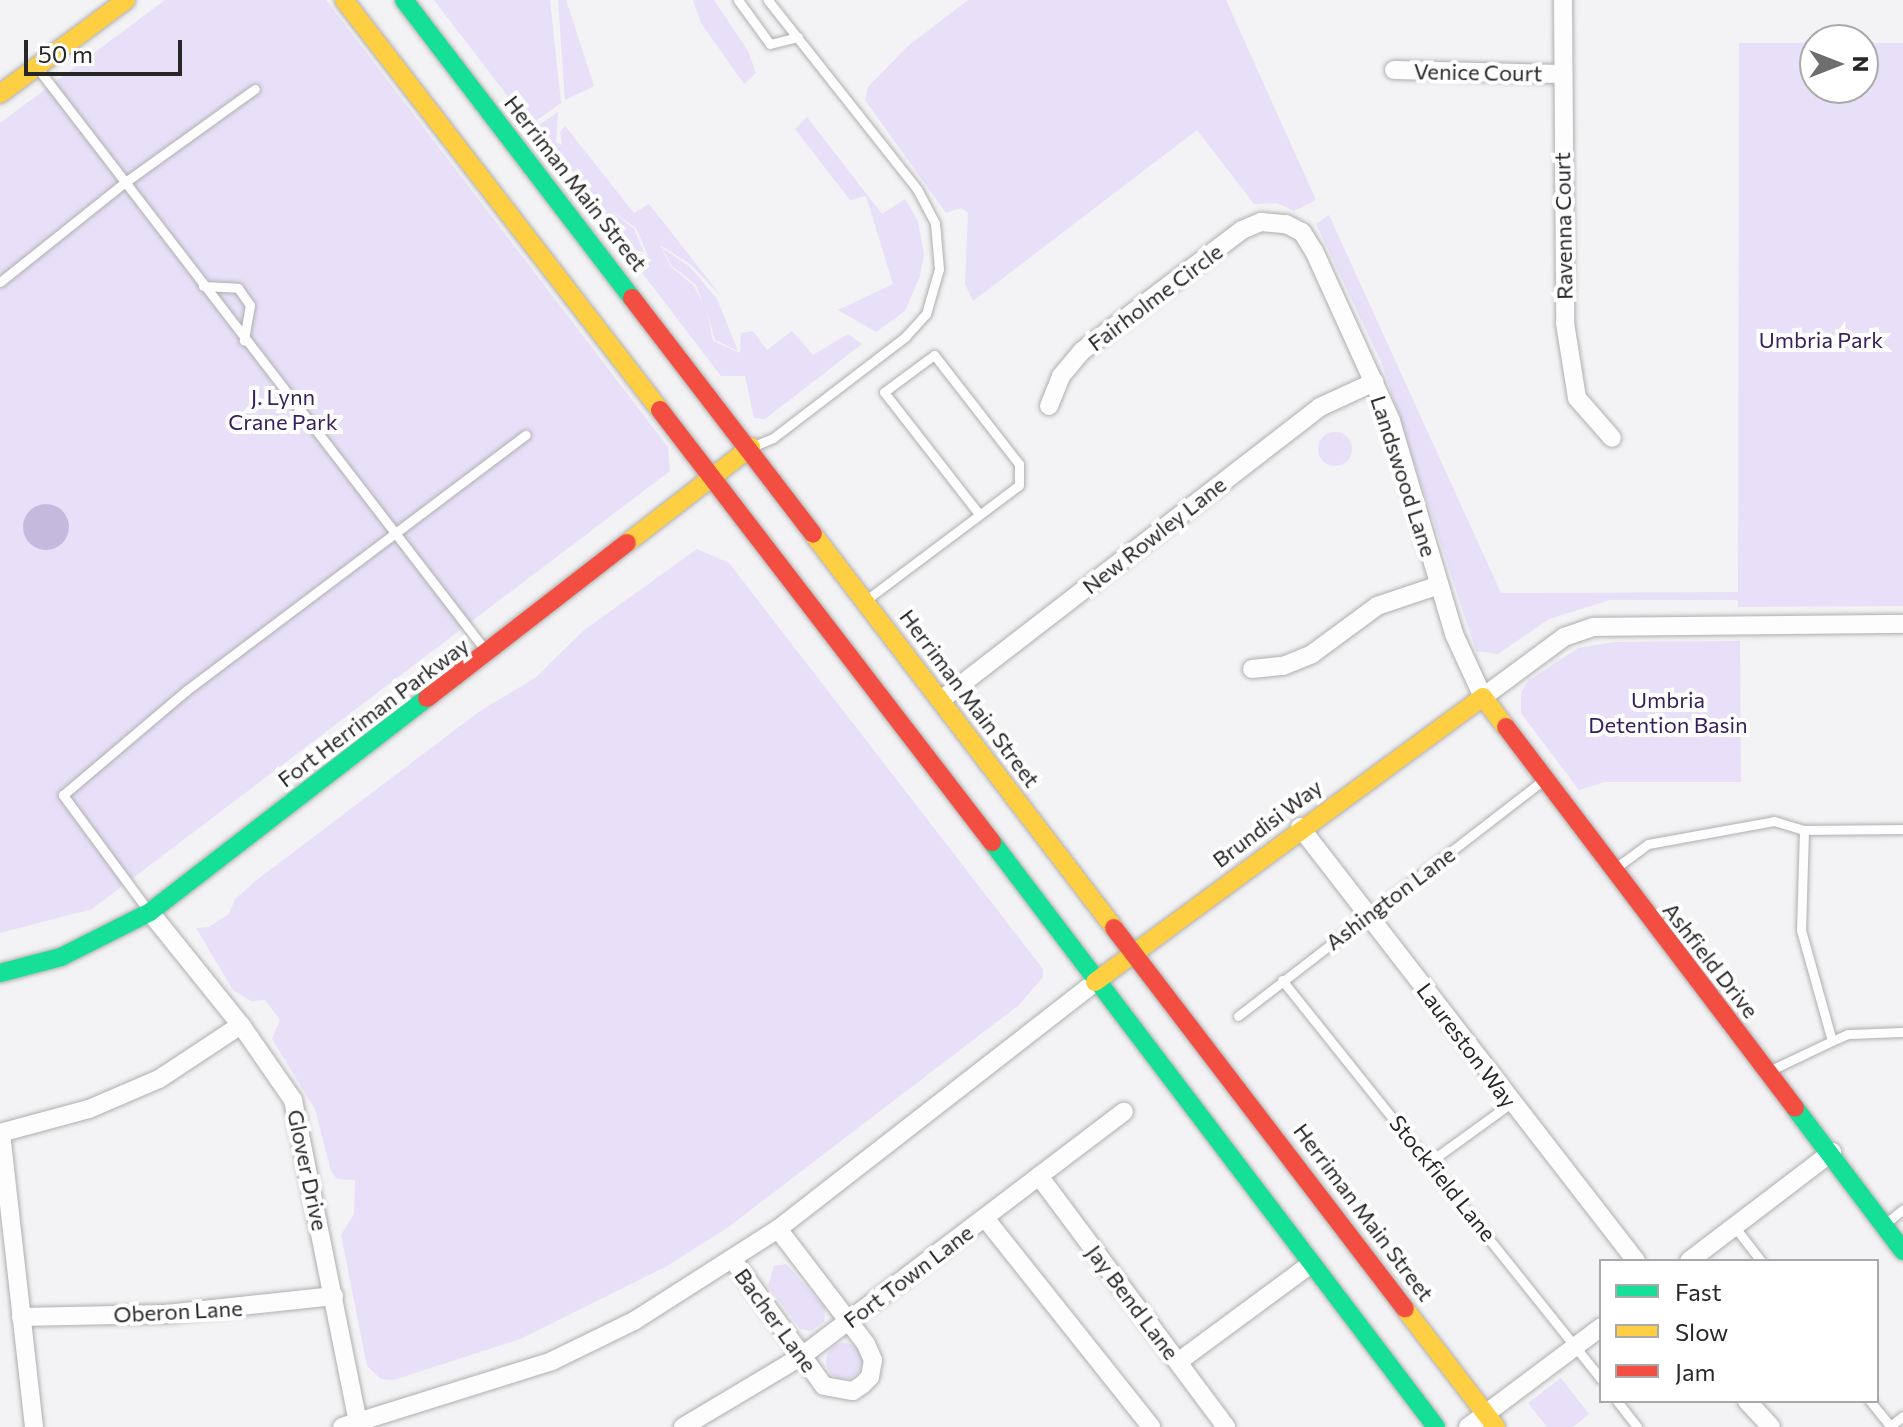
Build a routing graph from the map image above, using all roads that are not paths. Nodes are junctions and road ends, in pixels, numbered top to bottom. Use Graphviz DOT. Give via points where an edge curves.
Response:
graph roads {
  1 [pos="126,0"];
  2 [pos="344,0"];
  3 [pos="404,0"];
  4 [pos="738,0"];
  5 [pos="768,0"];
  6 [pos="1563,0"];
  7 [pos="798,37"];
  8 [pos="36,65"];
  9 [pos="1394,70"];
  10 [pos="1561,74"];
  11 [pos="255,89"];
  12 [pos="0,94"];
  13 [pos="124,183"];
  14 [pos="1286,224"];
  15 [pos="0,282"];
  16 [pos="203,286"];
  17 [pos="244,340"];
  18 [pos="1374,382"];
  19 [pos="1049,406"];
  20 [pos="526,435"];
  21 [pos="1612,438"];
  22 [pos="751,447"];
  23 [pos="714,476"];
  24 [pos="979,514"];
  25 [pos="396,535"];
  26 [pos="1439,585"];
  27 [pos="866,600"];
  28 [pos="1903,624"];
  29 [pos="488,654"];
  30 [pos="1252,669"];
  31 [pos="1483,697"];
  32 [pos="941,700"];
  33 [pos="1543,780"];
  34 [pos="1300,827"];
  35 [pos="1903,829"];
  36 [pos="1804,830"];
  37 [pos="1611,871"];
  38 [pos="150,912"];
  39 [pos="1369,917"];
  40 [pos="1134,952"];
  41 [pos="0,973"];
  42 [pos="1282,980"];
  43 [pos="1095,982"];
  44 [pos="1238,1016"];
  45 [pos="241,1025"];
  46 [pos="1903,1032"];
  47 [pos="1832,1041"];
  48 [pos="1768,1071"];
  49 [pos="1511,1103"];
  50 [pos="1124,1112"];
  51 [pos="0,1133"];
  52 [pos="1832,1152"];
  53 [pos="1431,1161"];
  54 [pos="1039,1176"];
  55 [pos="1903,1209"];
  56 [pos="985,1218"];
  57 [pos="1883,1225"];
  58 [pos="1734,1226"];
  59 [pos="778,1229"];
  60 [pos="1903,1251"];
  61 [pos="1634,1259"];
  62 [pos="1692,1259"];
  63 [pos="1759,1259"];
  64 [pos="733,1260"];
  65 [pos="1311,1264"];
  66 [pos="334,1296"];
  67 [pos="21,1317"];
  68 [pos="848,1321"];
  69 [pos="1599,1329"];
  70 [pos="1576,1346"];
  71 [pos="802,1356"];
  72 [pos="1178,1362"];
  73 [pos="1599,1376"];
  74 [pos="1619,1403"];
  75 [pos="1749,1403"];
  76 [pos="1871,1403"];
  77 [pos="1903,1416"];
  78 [pos="1491,1420"];
  79 [pos="690,1425"];
  80 [pos="353,1426"];
  81 [pos="34,1427"];
  82 [pos="1151,1427"];
  83 [pos="1226,1427"];
  84 [pos="1436,1427"];
  85 [pos="1468,1427"];
  86 [pos="1637,1427"];
  87 [pos="1771,1427"];
  88 [pos="1889,1427"];
  1 -- 8 [label="main road"];
  2 -- 23 [label="main road" via="577,308"];
  3 -- 22 [label="main road, Herriman Main Street"];
  4 -- 7 [label="lane" via="770,44"];
  5 -- 7 [label="lane"];
  6 -- 10 [label="street, Ravenna Court"];
  7 -- 22 [label="lane" via="928,206 939,269 926,314 905,337 773,438"];
  8 -- 12 [label="main road"];
  8 -- 13 [label="lane"];
  9 -- 10 [label="street, Venice Court"];
  10 -- 21 [label="street, Ravenna Court" via="1565,323 1577,398"];
  11 -- 13 [label="lane"];
  13 -- 15 [label="lane"];
  13 -- 16 [label="lane"];
  14 -- 18 [label="street, Landswood Lane" via="1302,232 1314,251"];
  14 -- 19 [label="street, Fairholme Circle" via="1261,222 1242,230 1082,351 1061,376"];
  16 -- 17 [label="lane"];
  16 -- 17 [label="lane" via="238,288 250,305"];
  17 -- 25 [label="lane"];
  18 -- 26 [label="street, Landswood Lane" via="1391,421"];
  18 -- 32 [label="street, New Rowley Lane" via="1320,407"];
  20 -- 25 [label="lane"];
  22 -- 23 [label="main road, Fort Herriman Parkway"];
  22 -- 27 [label="main road, Herriman Main Street"];
  23 -- 29 [label="main road, Fort Herriman Parkway"];
  23 -- 43 [label="main road"];
  24 -- 24 [label="lane" via="1019,485 1019,464 934,355 884,392"];
  24 -- 27 [label="lane"];
  25 -- 29 [label="lane"];
  25 -- 38 [label="lane" via="187,690 63,795"];
  26 -- 30 [label="street" via="1377,606 1312,654 1283,666"];
  26 -- 31 [label="street, Landswood Lane"];
  27 -- 32 [label="main road, Herriman Main Street"];
  28 -- 31 [label="street, Brundisi Way" via="1593,627 1564,637"];
  29 -- 38 [label="main road, Fort Herriman Parkway"];
  31 -- 33 [label="main road, Ashfield Drive"];
  31 -- 34 [label="main road, Brundisi Way"];
  32 -- 40 [label="main road, Herriman Main Street"];
  33 -- 37 [label="main road, Ashfield Drive"];
  33 -- 39 [label="lane, Ashington Lane"];
  34 -- 39 [label="street, Laureston Way"];
  34 -- 40 [label="main road, Brundisi Way"];
  35 -- 36 [label="lane"];
  36 -- 37 [label="lane" via="1774,821 1648,844"];
  36 -- 47 [label="lane" via="1801,930"];
  37 -- 48 [label="main road, Ashfield Drive"];
  38 -- 41 [label="main road, Fort Herriman Parkway" via="61,957"];
  38 -- 45 [label="street, Glover Drive"];
  39 -- 42 [label="lane, Ashington Lane"];
  39 -- 49 [label="street, Laureston Way"];
  40 -- 43 [label="main road, Brundisi Way"];
  40 -- 78 [label="main road, Herriman Main Street"];
  42 -- 44 [label="lane, Ashington Lane"];
  42 -- 53 [label="lane, Stockfield Lane"];
  43 -- 59 [label="street, Brundisi Way"];
  43 -- 65 [label="main road"];
  45 -- 51 [label="street" via="159,1079 89,1109"];
  45 -- 66 [label="street, Glover Drive" via="293,1100"];
  46 -- 47 [label="lane" via="1848,1034"];
  47 -- 48 [label="lane"];
  48 -- 52 [label="main road, Ashfield Drive"];
  49 -- 53 [label="lane"];
  49 -- 61 [label="street, Laureston Way"];
  50 -- 54 [label="street, Fort Town Lane"];
  51 -- 67 [label="street"];
  52 -- 57 [label="main road, Ashfield Drive"];
  52 -- 58 [label="street"];
  53 -- 70 [label="lane, Stockfield Lane"];
  54 -- 56 [label="street, Fort Town Lane"];
  54 -- 72 [label="street, Jay Bend Lane"];
  55 -- 57 [label="lane"];
  56 -- 68 [label="street, Fort Town Lane"];
  56 -- 82 [label="street"];
  57 -- 60 [label="main road, Ashfield Drive"];
  58 -- 62 [label="street"];
  58 -- 63 [label="lane"];
  59 -- 64 [label="street, Brundisi Way"];
  59 -- 68 [label="street, Bacher Lane"];
  64 -- 71 [label="street, Bacher Lane"];
  64 -- 80 [label="street, Brundisi Way" via="634,1321 552,1361"];
  65 -- 72 [label="street"];
  65 -- 84 [label="main road"];
  66 -- 67 [label="street, Oberon Lane" via="166,1314"];
  66 -- 80 [label="street, Glover Drive"];
  67 -- 81 [label="street"];
  68 -- 71 [label="street, Fort Town Lane"];
  68 -- 71 [label="street, Bacher Lane" via="873,1360 870,1377 862,1385 853,1391 824,1386"];
  69 -- 70 [label="street"];
  70 -- 73 [label="lane, Stockfield Lane"];
  70 -- 78 [label="street"];
  71 -- 79 [label="street, Fort Town Lane"];
  72 -- 83 [label="street, Jay Bend Lane"];
  74 -- 86 [label="lane"];
  75 -- 87 [label="street"];
  76 -- 88 [label="lane"];
  77 -- 88 [label="lane"];
  78 -- 85 [label="street"];
}
